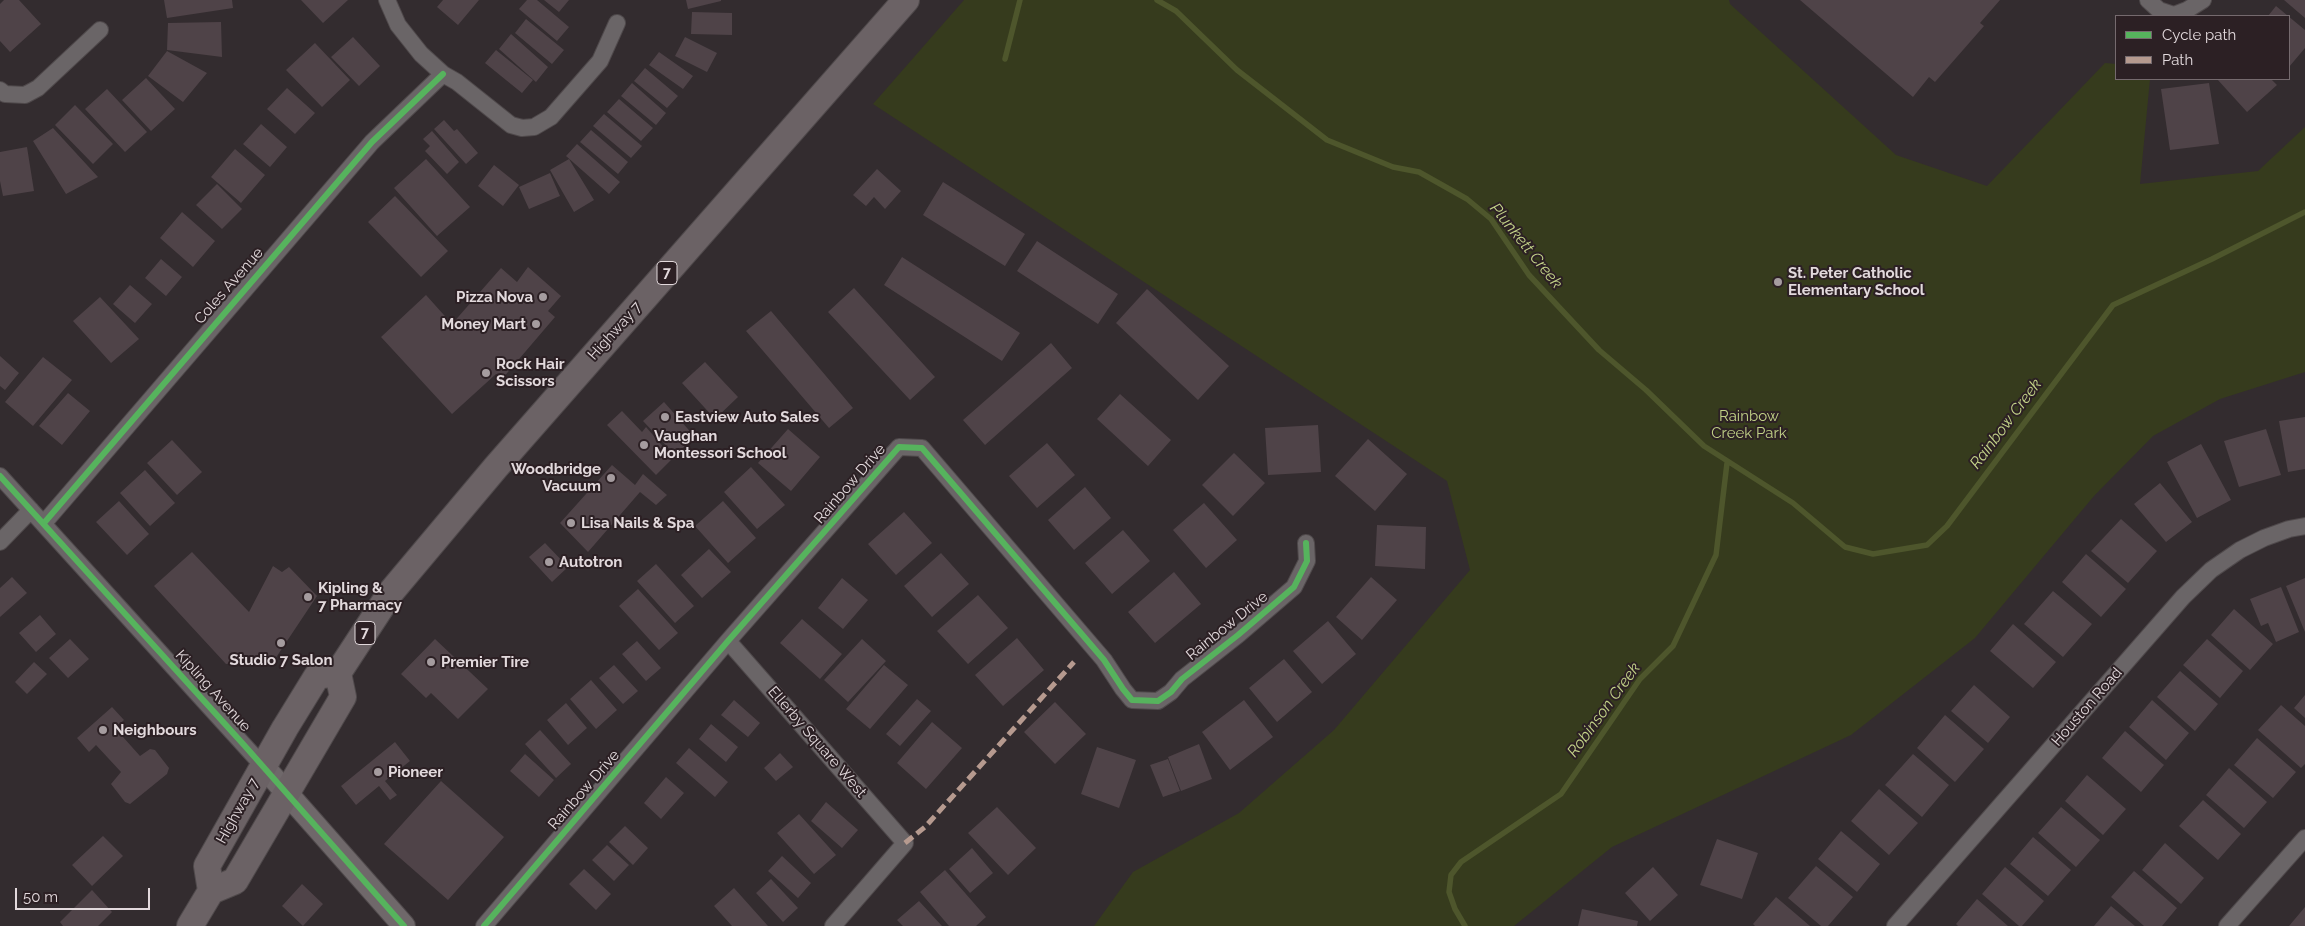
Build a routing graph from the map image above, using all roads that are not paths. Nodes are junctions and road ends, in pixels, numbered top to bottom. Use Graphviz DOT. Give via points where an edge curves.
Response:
graph roads {
  1 [pos="387,0"];
  2 [pos="906,0"];
  3 [pos="2148,0"];
  4 [pos="2203,0"];
  5 [pos="617,23"];
  6 [pos="100,30"];
  7 [pos="442,74"];
  8 [pos="0,90"];
  9 [pos="0,476"];
  10 [pos="31,510"];
  11 [pos="44,523"];
  12 [pos="2305,526"];
  13 [pos="0,542"];
  14 [pos="1306,543"];
  15 [pos="728,641"];
  16 [pos="338,673"];
  17 [pos="263,766"];
  18 [pos="286,793"];
  19 [pos="2305,838"];
  20 [pos="211,891"];
  21 [pos="190,926"];
  22 [pos="404,926"];
  23 [pos="484,926"];
  24 [pos="833,926"];
  25 [pos="1895,926"];
  26 [pos="2227,926"];
  1 -- 7 [label="street" via="407,38"];
  2 -- 16 [label="main road, Highway 7 / 7" via="440,533 391,592"];
  3 -- 4 [label="street" via="2159,10 2174,15"];
  5 -- 7 [label="street" via="600,61 551,117 534,127 511,125"];
  6 -- 8 [label="street" via="38,88 25,95 5,94"];
  7 -- 11 [label="street, Coles Avenue" via="372,142"];
  9 -- 10 [label="street, Kipling Avenue"];
  10 -- 11 [label="street, Kipling Avenue"];
  10 -- 13 [label="street"];
  11 -- 17 [label="street, Kipling Avenue"];
  12 -- 25 [label="street, Houston Road" via="2264,538 2240,550 2211,570 2183,597"];
  14 -- 15 [label="street, Rainbow Drive" via="1307,561 1294,587 1182,679 1171,692 1158,701 1132,700 1104,660 922,448 899,447"];
  15 -- 23 [label="street, Rainbow Drive"];
  15 -- 24 [label="street, Ellerby Square West" via="905,842"];
  16 -- 17 [label="main road, Highway 7" via="317,676"];
  16 -- 18 [label="main road" via="342,697"];
  17 -- 18 [label="street, Kipling Avenue"];
  17 -- 20 [label="main road, Highway 7" via="207,866"];
  18 -- 20 [label="main road" via="235,881"];
  18 -- 22 [label="street, Kipling Avenue"];
  19 -- 26 [label="street"];
  20 -- 21 [label="main road"];
}
